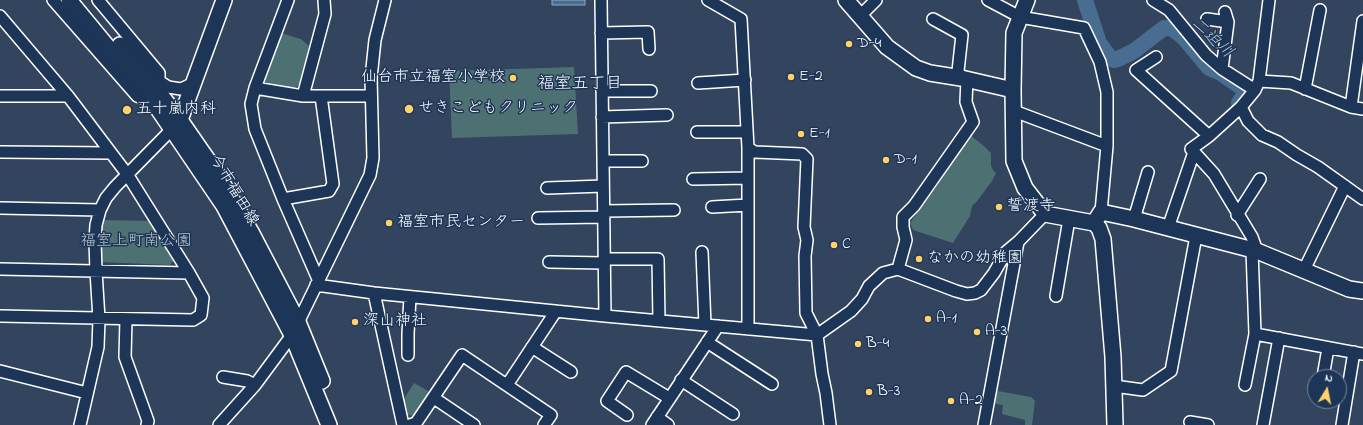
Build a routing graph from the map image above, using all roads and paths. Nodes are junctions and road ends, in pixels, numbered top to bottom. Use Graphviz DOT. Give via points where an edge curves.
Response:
graph roads {
  1 [pos="53,0"];
  2 [pos="69,0"];
  3 [pos="82,0"];
  4 [pos="98,0"];
  5 [pos="224,0"];
  6 [pos="288,0"];
  7 [pos="324,0"];
  8 [pos="386,0"];
  9 [pos="601,0"];
  10 [pos="708,0"];
  11 [pos="846,0"];
  12 [pos="876,0"];
  13 [pos="988,0"];
  14 [pos="1027,0"];
  15 [pos="1153,0"];
  16 [pos="1269,0"];
  17 [pos="1320,10"];
  18 [pos="0,16"];
  19 [pos="860,16"];
  20 [pos="1020,17"];
  21 [pos="933,19"];
  22 [pos="1207,19"];
  23 [pos="1363,21"];
  24 [pos="601,33"];
  25 [pos="1361,47"];
  26 [pos="649,49"];
  27 [pos="1156,57"];
  28 [pos="130,61"];
  29 [pos="1222,69"];
  30 [pos="964,78"];
  31 [pos="744,80"];
  32 [pos="159,81"];
  33 [pos="194,83"];
  34 [pos="698,83"];
  35 [pos="1257,85"];
  36 [pos="255,88"];
  37 [pos="1305,89"];
  38 [pos="1013,90"];
  39 [pos="602,91"];
  40 [pos="651,91"];
  41 [pos="0,96"];
  42 [pos="68,96"];
  43 [pos="303,96"];
  44 [pos="321,96"];
  45 [pos="370,96"];
  46 [pos="154,103"];
  47 [pos="1241,107"];
  48 [pos="1351,107"];
  49 [pos="1363,109"];
  50 [pos="1014,111"];
  51 [pos="667,115"];
  52 [pos="602,117"];
  53 [pos="176,125"];
  54 [pos="697,132"];
  55 [pos="747,132"];
  56 [pos="1209,136"];
  57 [pos="1107,146"];
  58 [pos="748,148"];
  59 [pos="0,152"];
  60 [pos="1194,152"];
  61 [pos="111,153"];
  62 [pos="603,161"];
  63 [pos="642,161"];
  64 [pos="1148,172"];
  65 [pos="127,174"];
  66 [pos="748,178"];
  67 [pos="693,179"];
  68 [pos="1260,179"];
  69 [pos="603,186"];
  70 [pos="1345,186"];
  71 [pos="547,188"];
  72 [pos="283,199"];
  73 [pos="1363,199"];
  74 [pos="748,205"];
  75 [pos="712,207"];
  76 [pos="0,208"];
  77 [pos="100,210"];
  78 [pos="674,210"];
  79 [pos="604,214"];
  80 [pos="1045,214"];
  81 [pos="1237,215"];
  82 [pos="1098,217"];
  83 [pos="538,218"];
  84 [pos="1070,219"];
  85 [pos="1134,219"];
  86 [pos="1168,228"];
  87 [pos="1196,236"];
  88 [pos="1018,242"];
  89 [pos="1254,250"];
  90 [pos="702,252"];
  91 [pos="604,261"];
  92 [pos="549,262"];
  93 [pos="0,268"];
  94 [pos="898,270"];
  95 [pos="1304,270"];
  96 [pos="96,271"];
  97 [pos="189,273"];
  98 [pos="317,282"];
  99 [pos="1363,291"];
  100 [pos="374,293"];
  101 [pos="1056,296"];
  102 [pos="410,297"];
  103 [pos="556,312"];
  104 [pos="0,316"];
  105 [pos="605,316"];
  106 [pos="100,319"];
  107 [pos="126,319"];
  108 [pos="660,321"];
  109 [pos="704,325"];
  110 [pos="718,326"];
  111 [pos="295,328"];
  112 [pos="748,329"];
  113 [pos="1254,334"];
  114 [pos="818,335"];
  115 [pos="1279,338"];
  116 [pos="707,342"];
  117 [pos="532,347"];
  118 [pos="1328,348"];
  119 [pos="1359,353"];
  120 [pos="408,354"];
  121 [pos="1324,369"];
  122 [pos="0,372"];
  123 [pos="572,372"];
  124 [pos="223,377"];
  125 [pos="681,380"];
  126 [pos="772,384"];
  127 [pos="255,385"];
  128 [pos="507,385"];
  129 [pos="1245,385"];
  130 [pos="1114,386"];
  131 [pos="88,393"];
  132 [pos="434,398"];
  133 [pos="669,398"];
  134 [pos="733,414"];
  135 [pos="627,415"];
  136 [pos="654,421"];
  137 [pos="1190,422"];
  138 [pos="80,425"];
  139 [pos="147,425"];
  140 [pos="219,425"];
  141 [pos="332,425"];
  142 [pos="403,425"];
  143 [pos="410,425"];
  144 [pos="474,425"];
  145 [pos="544,425"];
  146 [pos="668,425"];
  147 [pos="830,425"];
  148 [pos="984,425"];
  149 [pos="1115,425"];
  150 [pos="1208,425"];
  151 [pos="1263,425"];
  152 [pos="1342,425"];
  1 -- 46 [label="street" via="137,96"];
  2 -- 28 [label="street, 今市福田線"];
  3 -- 28 [label="street, 今市福田線"];
  4 -- 32 [label="street" via="158,73"];
  5 -- 33 [label="street"];
  6 -- 36 [label="street"];
  7 -- 43 [label="street" via="325,14"];
  8 -- 45 [label="street" via="375,40"];
  9 -- 24 [label="street"];
  10 -- 31 [label="street" via="741,19"];
  11 -- 19 [label="street"];
  12 -- 19 [label="street"];
  13 -- 20 [label="street"];
  14 -- 20 [label="street"];
  15 -- 29 [label="street" via="1169,10 1206,55"];
  16 -- 35 [label="street"];
  17 -- 37 [label="street"];
  18 -- 42 [label="street"];
  19 -- 30 [label="street" via="887,47 916,68 930,73"];
  20 -- 38 [label="street" via="1014,34"];
  20 -- 57 [label="street" via="1084,28 1100,62 1108,92"];
  21 -- 30 [label="street" via="962,35 958,71"];
  22 -- 29 [label="street" via="1226,17"];
  23 -- 25 [label="street"];
  24 -- 26 [label="street" via="648,32"];
  24 -- 39 [label="street"];
  25 -- 48 [label="street"];
  27 -- 56 [label="street" via="1136,70"];
  28 -- 32 [label="street"];
  28 -- 46 [label="street, 今市福田線"];
  28 -- 53 [label="street, 今市福田線"];
  29 -- 35 [label="street"];
  30 -- 38 [label="street"];
  30 -- 94 [label="street" via="966,102 973,122 914,206 903,217 906,240"];
  31 -- 34 [label="street"];
  31 -- 55 [label="street"];
  32 -- 33 [label="street" via="168,87 180,89"];
  33 -- 53 [label="street"];
  35 -- 37 [label="street" via="1291,83"];
  35 -- 47 [label="street"];
  36 -- 43 [label="street"];
  36 -- 72 [label="street" via="251,104 255,129"];
  37 -- 48 [label="street"];
  38 -- 50 [label="street"];
  39 -- 40 [label="street"];
  39 -- 52 [label="street"];
  41 -- 42 [label="street"];
  42 -- 61 [label="street"];
  43 -- 44 [label="street"];
  44 -- 45 [label="street"];
  44 -- 72 [label="street" via="333,184 328,191"];
  45 -- 98 [label="street" via="372,168"];
  46 -- 53 [label="street, 今市福田線"];
  47 -- 56 [label="street"];
  47 -- 70 [label="street" via="1248,121 1262,135 1318,166"];
  48 -- 49 [label="street"];
  50 -- 57 [label="street"];
  50 -- 80 [label="street" via="1014,161 1025,188"];
  51 -- 52 [label="street"];
  52 -- 62 [label="street"];
  53 -- 65 [label="street"];
  53 -- 111 [label="street, 今市福田線" via="214,169 251,232"];
  54 -- 55 [label="street"];
  55 -- 58 [label="street"];
  56 -- 60 [label="street" via="1191,149"];
  57 -- 82 [label="street"];
  58 -- 66 [label="street"];
  58 -- 114 [label="street" via="755,152 802,154 807,159 804,227 807,240 806,312"];
  59 -- 61 [label="street"];
  60 -- 81 [label="street" via="1214,174"];
  60 -- 86 [label="street"];
  61 -- 65 [label="street"];
  62 -- 63 [label="street"];
  62 -- 69 [label="street"];
  64 -- 85 [label="street"];
  65 -- 77 [label="street" via="106,198"];
  65 -- 97 [label="street"];
  66 -- 67 [label="street"];
  66 -- 74 [label="street"];
  68 -- 81 [label="street"];
  69 -- 71 [label="street"];
  69 -- 79 [label="street"];
  70 -- 73 [label="street"];
  70 -- 95 [label="street"];
  72 -- 98 [label="street"];
  74 -- 75 [label="street"];
  74 -- 112 [label="street"];
  76 -- 77 [label="street"];
  77 -- 96 [label="street" via="96,225"];
  78 -- 79 [label="street"];
  79 -- 83 [label="street"];
  79 -- 91 [label="street"];
  80 -- 84 [label="street"];
  80 -- 88 [label="street"];
  81 -- 89 [label="street" via="1252,237"];
  82 -- 84 [label="street"];
  82 -- 85 [label="street"];
  82 -- 130 [label="street" via="1098,228 1103,239"];
  84 -- 101 [label="street"];
  85 -- 86 [label="street"];
  86 -- 87 [label="street"];
  87 -- 89 [label="street"];
  87 -- 130 [label="street" via="1171,371 1143,390"];
  88 -- 94 [label="street" via="1006,252 994,273 981,290 975,293 956,291"];
  88 -- 148 [label="street"];
  89 -- 95 [label="street"];
  89 -- 113 [label="street"];
  90 -- 109 [label="street"];
  91 -- 92 [label="street"];
  91 -- 105 [label="street"];
  91 -- 108 [label="street" via="658,259"];
  93 -- 96 [label="street"];
  94 -- 114 [label="street" via="883,273 869,286 851,311"];
  95 -- 99 [label="street" via="1349,289"];
  96 -- 97 [label="street"];
  96 -- 106 [label="street"];
  97 -- 107 [label="street" via="203,298 202,316 193,320"];
  98 -- 100 [label="street"];
  98 -- 111 [label="street"];
  100 -- 102 [label="street"];
  100 -- 142 [label="street"];
  102 -- 103 [label="street"];
  102 -- 120 [label="street"];
  103 -- 105 [label="street"];
  103 -- 117 [label="street"];
  104 -- 106 [label="street"];
  105 -- 108 [label="street"];
  106 -- 107 [label="street"];
  106 -- 131 [label="street" via="98,347"];
  107 -- 139 [label="street" via="126,357 148,421"];
  108 -- 109 [label="street"];
  109 -- 110 [label="street"];
  110 -- 112 [label="street"];
  110 -- 116 [label="street"];
  111 -- 127 [label="street"];
  111 -- 141 [label="street, 今市福田線"];
  112 -- 114 [label="street"];
  113 -- 115 [label="street"];
  113 -- 129 [label="street"];
  114 -- 147 [label="street"];
  115 -- 118 [label="street"];
  115 -- 151 [label="street"];
  116 -- 125 [label="street"];
  116 -- 126 [label="street"];
  117 -- 123 [label="street"];
  117 -- 128 [label="street"];
  118 -- 119 [label="street"];
  118 -- 121 [label="street"];
  119 -- 152 [label="street"];
  122 -- 131 [label="street"];
  124 -- 127 [label="street"];
  125 -- 133 [label="street"];
  125 -- 134 [label="street"];
  127 -- 140 [label="street"];
  128 -- 132 [label="street" via="462,355"];
  128 -- 145 [label="street" via="551,415"];
  130 -- 149 [label="street"];
  131 -- 138 [label="street"];
  132 -- 143 [label="street" via="416,423"];
  132 -- 144 [label="street"];
  133 -- 135 [label="street" via="626,372 607,401"];
  133 -- 136 [label="street"];
  136 -- 146 [label="street"];
  137 -- 150 [label="street"];
}
